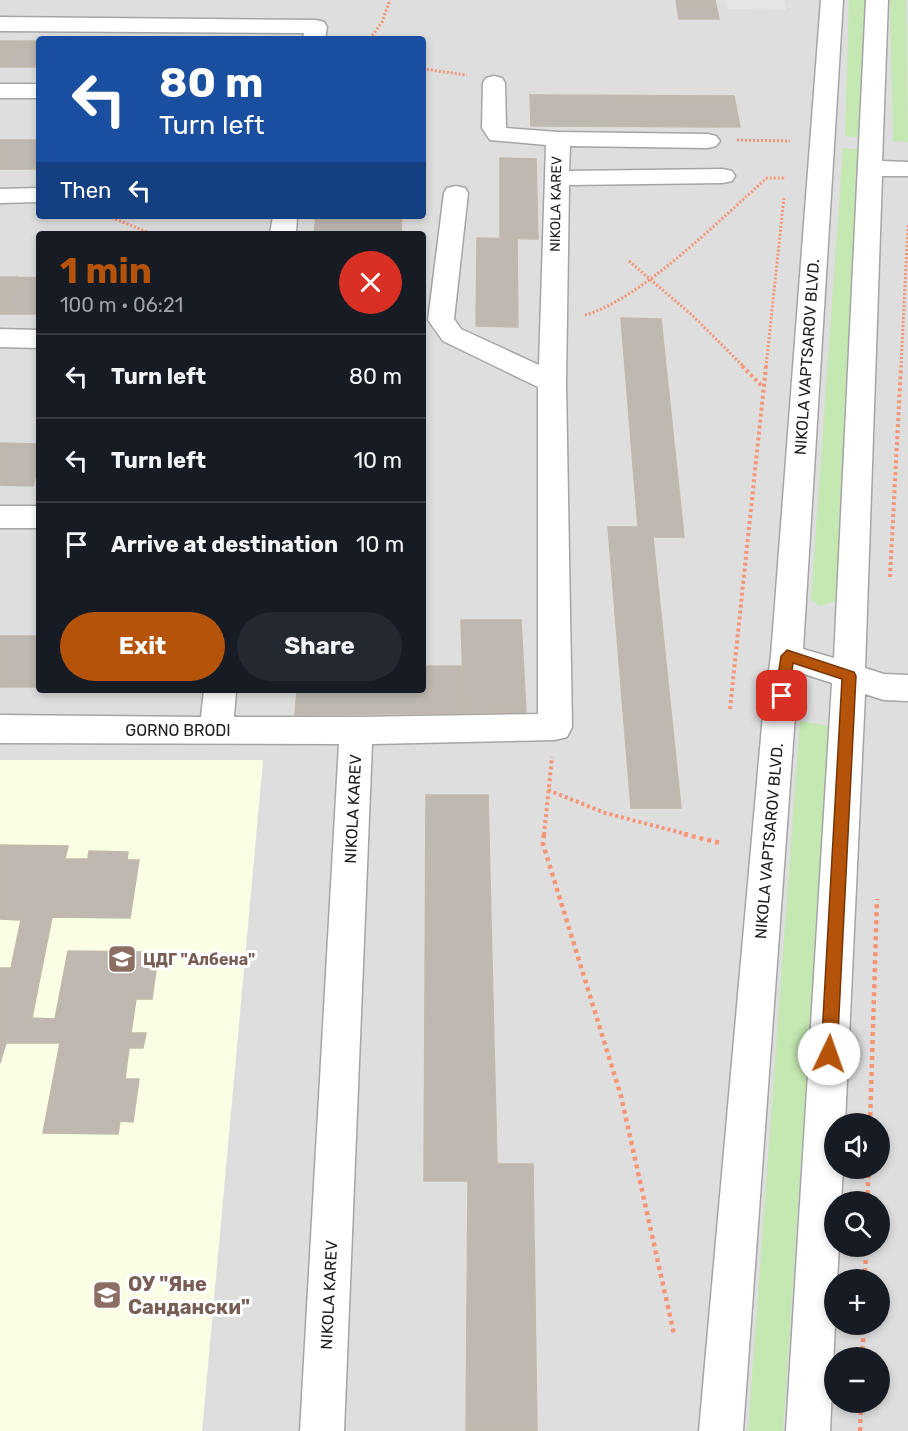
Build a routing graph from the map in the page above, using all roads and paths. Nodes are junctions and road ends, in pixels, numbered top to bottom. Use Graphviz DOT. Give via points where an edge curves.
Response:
graph roads {
  1 [pos="390,0"];
  2 [pos="832,0"];
  3 [pos="877,0"];
  4 [pos="0,24"];
  5 [pos="315,33"];
  6 [pos="372,36"];
  7 [pos="426,69"];
  8 [pos="494,83"];
  9 [pos="0,91"];
  10 [pos="36,91"];
  11 [pos="558,139"];
  12 [pos="708,141"];
  13 [pos="789,150"];
  14 [pos="787,168"];
  15 [pos="870,168"];
  16 [pos="908,169"];
  17 [pos="723,176"];
  18 [pos="556,178"];
  19 [pos="786,178"];
  20 [pos="456,193"];
  21 [pos="36,195"];
  22 [pos="0,196"];
  23 [pos="115,219"];
  24 [pos="145,231"];
  25 [pos="426,248"];
  26 [pos="450,248"];
  27 [pos="629,261"];
  28 [pos="650,280"];
  29 [pos="553,324"];
  30 [pos="0,338"];
  31 [pos="36,339"];
  32 [pos="552,382"];
  33 [pos="764,388"];
  34 [pos="0,517"];
  35 [pos="36,517"];
  36 [pos="787,656"];
  37 [pos="849,676"];
  38 [pos="908,688"];
  39 [pos="220,693"];
  40 [pos="730,709"];
  41 [pos="555,727"];
  42 [pos="0,729"];
  43 [pos="216,731"];
  44 [pos="356,731"];
  45 [pos="549,790"];
  46 [pos="720,843"];
  47 [pos="674,1334"];
  48 [pos="861,1413"];
  49 [pos="322,1431"];
  50 [pos="721,1431"];
  51 [pos="808,1431"];
  52 [pos="860,1431"];
  1 -- 6 [label="path"];
  2 -- 36 [label="street, NIKOLA VAPTSAROV BLVD."];
  3 -- 15 [label="street"];
  4 -- 5 [label="street"];
  7 -- 8 [label="path"];
  8 -- 11 [label="street, NIKOLA KAREV" via="494,128 498,135"];
  9 -- 10 [label="street"];
  11 -- 12 [label="street"];
  11 -- 18 [label="street, NIKOLA KAREV"];
  12 -- 13 [label="path" via="790,141"];
  14 -- 19 [label="path"];
  15 -- 16 [label="street"];
  15 -- 37 [label="street"];
  17 -- 18 [label="street"];
  18 -- 29 [label="street, NIKOLA KAREV"];
  19 -- 28 [label="path" via="767,178"];
  19 -- 33 [label="path"];
  20 -- 26 [label="street"];
  21 -- 22 [label="street"];
  23 -- 24 [label="path"];
  25 -- 26 [label="street"];
  26 -- 32 [label="street" via="441,320 452,335"];
  27 -- 28 [label="path"];
  28 -- 29 [label="path" via="596,312"];
  28 -- 33 [label="path" via="693,316"];
  29 -- 32 [label="street, NIKOLA KAREV"];
  30 -- 31 [label="street"];
  32 -- 41 [label="street, NIKOLA KAREV"];
  33 -- 40 [label="path"];
  34 -- 35 [label="street"];
  36 -- 37 [label="street"];
  36 -- 50 [label="street, NIKOLA VAPTSAROV BLVD."];
  37 -- 38 [label="street" via="884,687"];
  37 -- 51 [label="street"];
  39 -- 43 [label="street"];
  41 -- 44 [label="street, NIKOLA KAREV"];
  41 -- 45 [label="path"];
  42 -- 43 [label="street, GORNO BRODI"];
  43 -- 44 [label="street, GORNO BRODI"];
  44 -- 49 [label="street, NIKOLA KAREV"];
  45 -- 46 [label="path" via="605,813"];
  45 -- 47 [label="path" via="543,844 621,1096"];
  48 -- 52 [label="path"];
}
